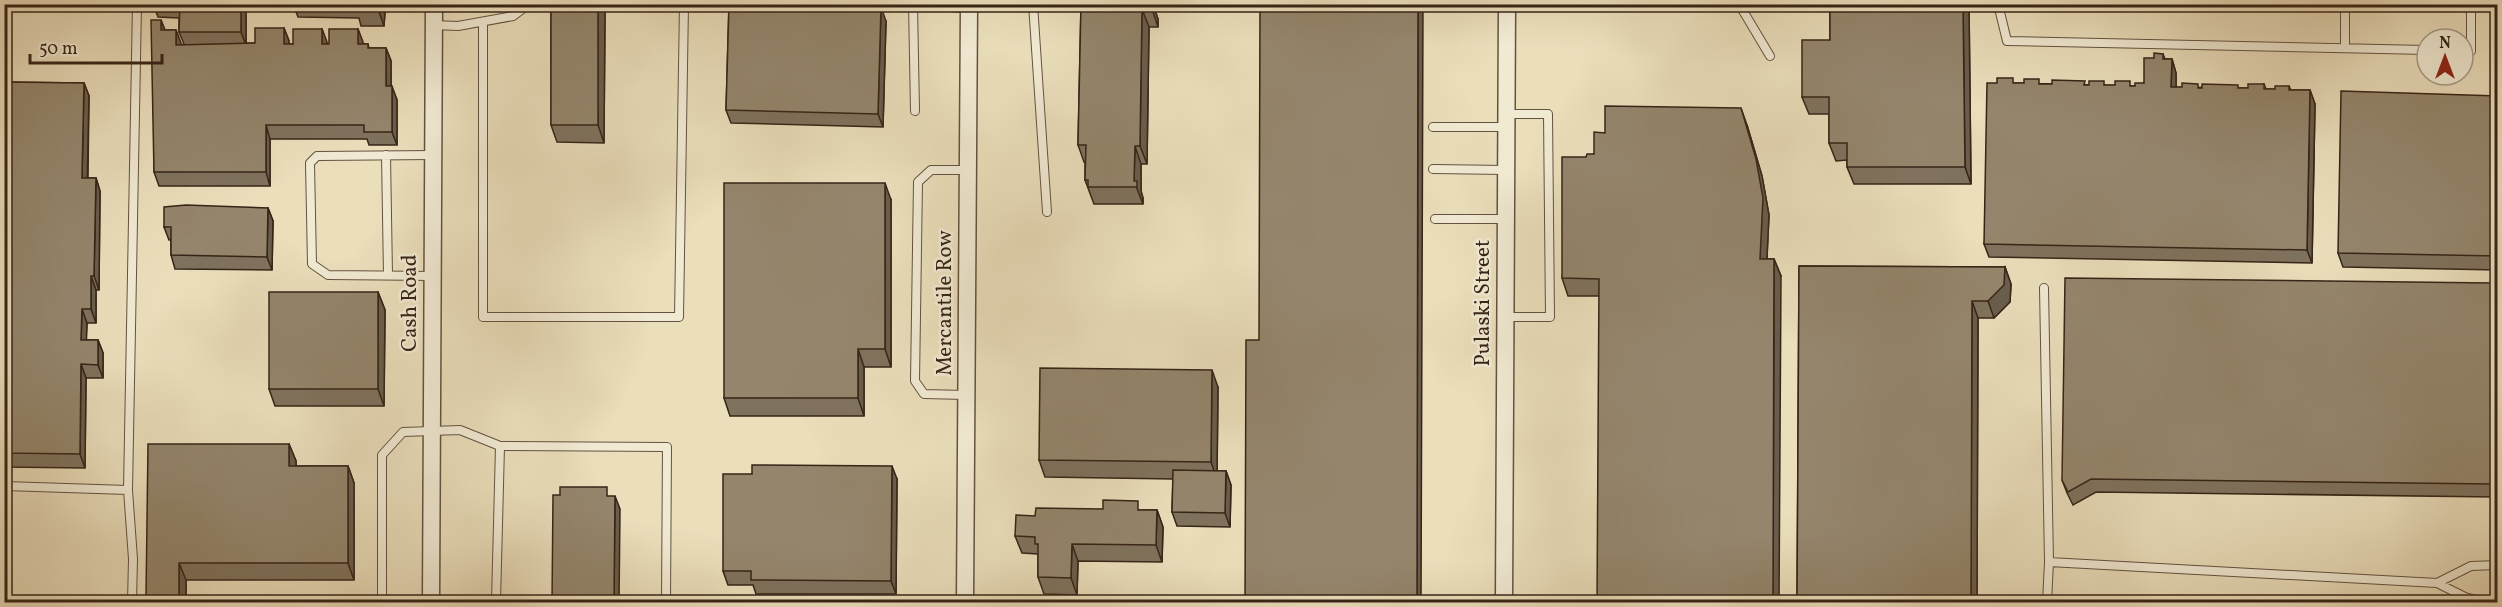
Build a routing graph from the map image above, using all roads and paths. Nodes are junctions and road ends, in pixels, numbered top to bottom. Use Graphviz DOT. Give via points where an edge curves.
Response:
graph roads {
  1 [pos="137,4"];
  2 [pos="434,4"];
  3 [pos="529,4"];
  4 [pos="684,4"];
  5 [pos="913,4"];
  6 [pos="923,4"];
  7 [pos="1033,4"];
  8 [pos="1507,4"];
  9 [pos="1739,4"];
  10 [pos="1998,4"];
  11 [pos="2345,4"];
  12 [pos="2471,4"];
  13 [pos="969,7"];
  14 [pos="483,22"];
  15 [pos="433,25"];
  16 [pos="2471,27"];
  17 [pos="2346,48"];
  18 [pos="2415,50"];
  19 [pos="1770,56"];
  20 [pos="915,111"];
  21 [pos="1506,120"];
  22 [pos="1433,127"];
  23 [pos="433,154"];
  24 [pos="386,155"];
  25 [pos="1433,169"];
  26 [pos="968,170"];
  27 [pos="1506,170"];
  28 [pos="1047,212"];
  29 [pos="1435,219"];
  30 [pos="1506,219"];
  31 [pos="388,275"];
  32 [pos="433,276"];
  33 [pos="2044,288"];
  34 [pos="1505,316"];
  35 [pos="966,395"];
  36 [pos="431,430"];
  37 [pos="500,446"];
  38 [pos="4,486"];
  39 [pos="128,490"];
  40 [pos="2049,562"];
  41 [pos="2498,565"];
  42 [pos="2436,583"];
  43 [pos="431,602"];
  44 [pos="132,603"];
  45 [pos="382,603"];
  46 [pos="405,603"];
  47 [pos="496,603"];
  48 [pos="666,603"];
  49 [pos="965,603"];
  50 [pos="1504,603"];
  51 [pos="2047,603"];
  52 [pos="2483,603"];
  1 -- 39 [label="lane"];
  2 -- 15 [label="street, Cash Road"];
  3 -- 14 [label="lane" via="513,16"];
  4 -- 14 [label="lane" via="679,317 483,317"];
  5 -- 20 [label="lane"];
  6 -- 13 [label="lane"];
  7 -- 28 [label="lane"];
  8 -- 21 [label="street, Pulaski Street"];
  9 -- 19 [label="lane"];
  10 -- 17 [label="lane" via="2007,41"];
  11 -- 17 [label="lane"];
  12 -- 16 [label="lane"];
  13 -- 26 [label="street, Mercantile Row"];
  14 -- 15 [label="lane"];
  15 -- 23 [label="street, Cash Road"];
  17 -- 18 [label="lane"];
  21 -- 22 [label="lane"];
  21 -- 27 [label="street, Pulaski Street"];
  21 -- 34 [label="lane" via="1548,114 1550,316"];
  23 -- 24 [label="lane"];
  23 -- 32 [label="street, Cash Road"];
  24 -- 31 [label="lane"];
  24 -- 31 [label="lane" via="317,156 310,163 312,264 328,275"];
  25 -- 27 [label="lane"];
  26 -- 35 [label="street, Mercantile Row"];
  26 -- 35 [label="lane" via="931,170 918,182 915,381 924,394"];
  27 -- 30 [label="street, Pulaski Street"];
  29 -- 30 [label="lane"];
  30 -- 34 [label="street, Pulaski Street"];
  31 -- 32 [label="lane"];
  32 -- 36 [label="street, Cash Road"];
  33 -- 40 [label="lane"];
  34 -- 50 [label="street, Pulaski Street"];
  35 -- 49 [label="street, Mercantile Row"];
  36 -- 37 [label="lane" via="460,430"];
  36 -- 43 [label="street, Cash Road"];
  36 -- 45 [label="lane" via="403,432 382,456"];
  37 -- 47 [label="lane"];
  37 -- 48 [label="lane" via="667,447"];
  38 -- 39 [label="lane"];
  39 -- 44 [label="lane"];
  40 -- 42 [label="lane"];
  40 -- 51 [label="lane"];
  41 -- 42 [label="lane" via="2471,566"];
  42 -- 52 [label="lane"];
  43 -- 46 [label="lane"];
}
